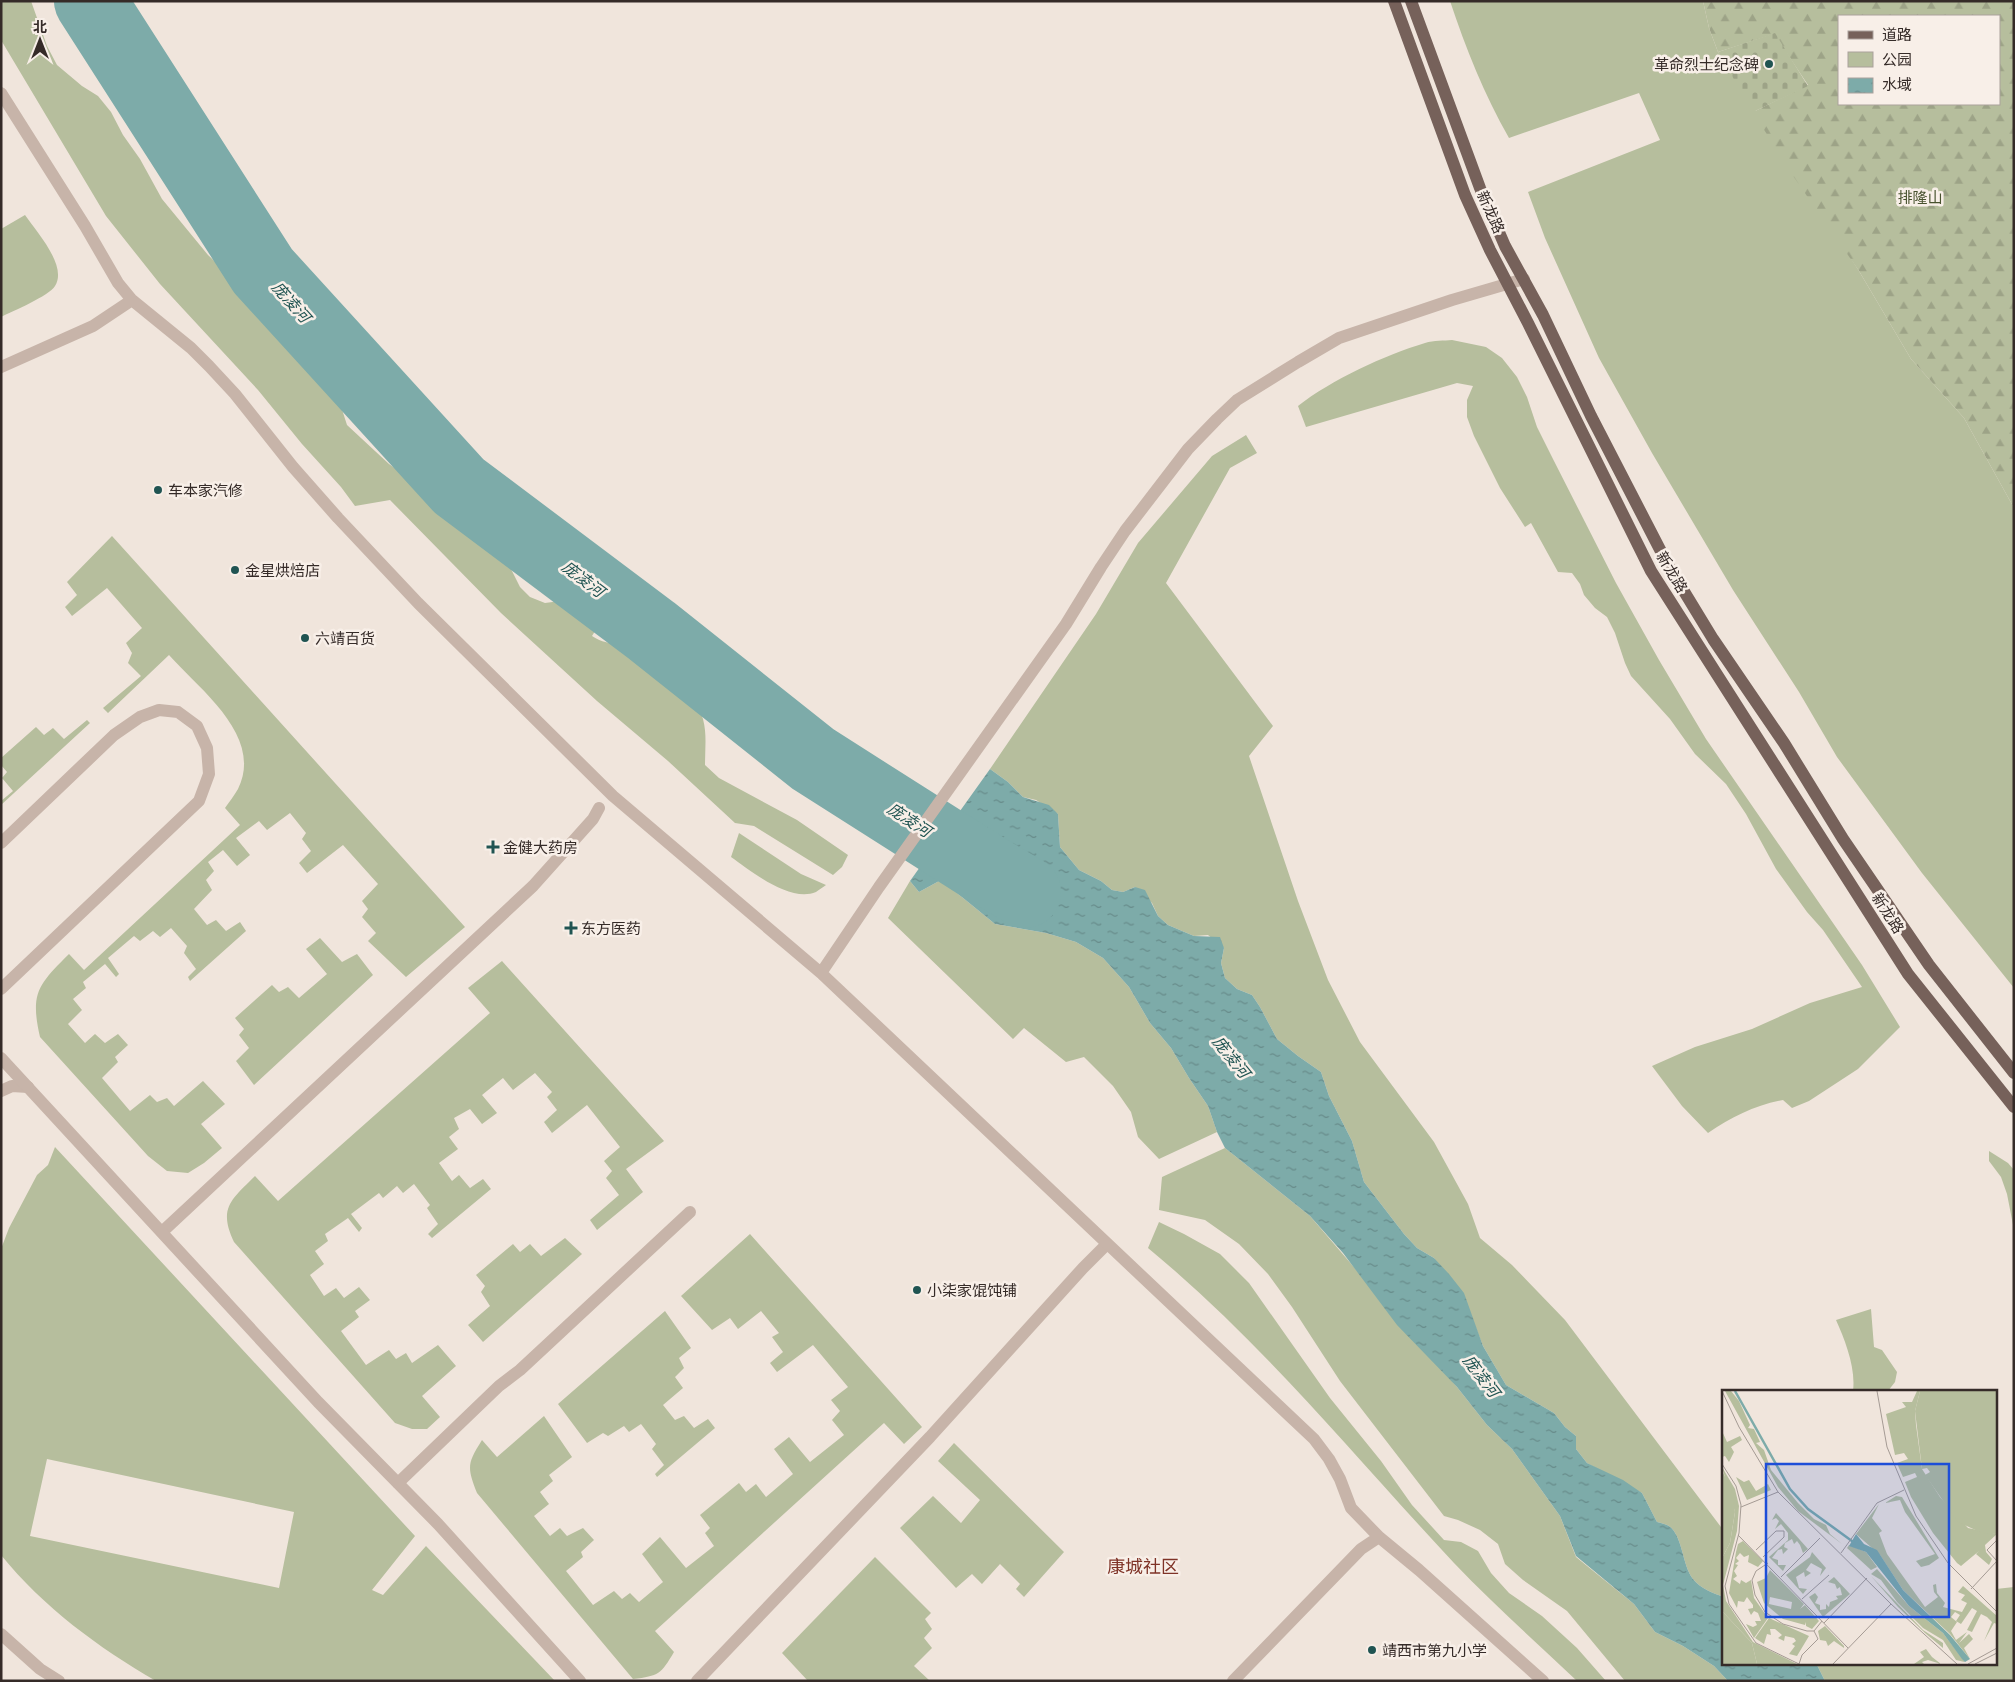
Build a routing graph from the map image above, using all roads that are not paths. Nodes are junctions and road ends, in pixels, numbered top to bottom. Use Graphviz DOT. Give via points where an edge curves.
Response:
graph roads {
  1 [pos="1394,1"];
  2 [pos="1411,1"];
  3 [pos="1,93"];
  4 [pos="1524,279"];
  5 [pos="1507,284"];
  6 [pos="132,300"];
  7 [pos="1,367"];
  8 [pos="599,808"];
  9 [pos="1,844"];
  10 [pos="821,973"];
  11 [pos="1,989"];
  12 [pos="1,1058"];
  13 [pos="2014,1073"];
  14 [pos="28,1087"];
  15 [pos="1,1091"];
  16 [pos="2014,1107"];
  17 [pos="690,1212"];
  18 [pos="162,1232"];
  19 [pos="1107,1244"];
  20 [pos="398,1484"];
  21 [pos="1379,1537"];
  22 [pos="1,1634"];
  23 [pos="60,1681"];
  24 [pos="580,1681"];
  25 [pos="697,1681"];
  26 [pos="1234,1681"];
  27 [pos="1543,1681"];
  1 -- 5 [label="main road, 新龙路" via="1465,195"];
  2 -- 4 [label="main road, 新龙路" via="1480,188 1505,246"];
  3 -- 6 [label="street" via="118,283"];
  4 -- 5 [label="street"];
  4 -- 13 [label="main road, 新龙路" via="1628,490 1713,639 1929,965"];
  5 -- 10 [label="street" via="1339,338 1237,400 1188,449 1125,531 1066,624"];
  5 -- 16 [label="main road, 新龙路" via="1651,571 1908,974"];
  6 -- 7 [label="street" via="93,326"];
  6 -- 10 [label="street" via="209,366 355,536 552,737 613,796"];
  8 -- 18 [label="street" via="593,819 533,886"];
  9 -- 11 [label="street" via="114,735 140,717 159,710 178,712 198,726 207,748 209,774 199,801"];
  10 -- 19 [label="street"];
  12 -- 14 [label="street"];
  14 -- 15 [label="street" via="12,1086"];
  14 -- 18 [label="street"];
  17 -- 20 [label="street" via="499,1386"];
  18 -- 20 [label="street"];
  19 -- 21 [label="street" via="1314,1439 1336,1472 1351,1508"];
  19 -- 25 [label="street" via="924,1444"];
  20 -- 24 [label="street"];
  21 -- 26 [label="street" via="1361,1549"];
  21 -- 27 [label="street"];
  22 -- 23 [label="street" via="40,1669"];
}
